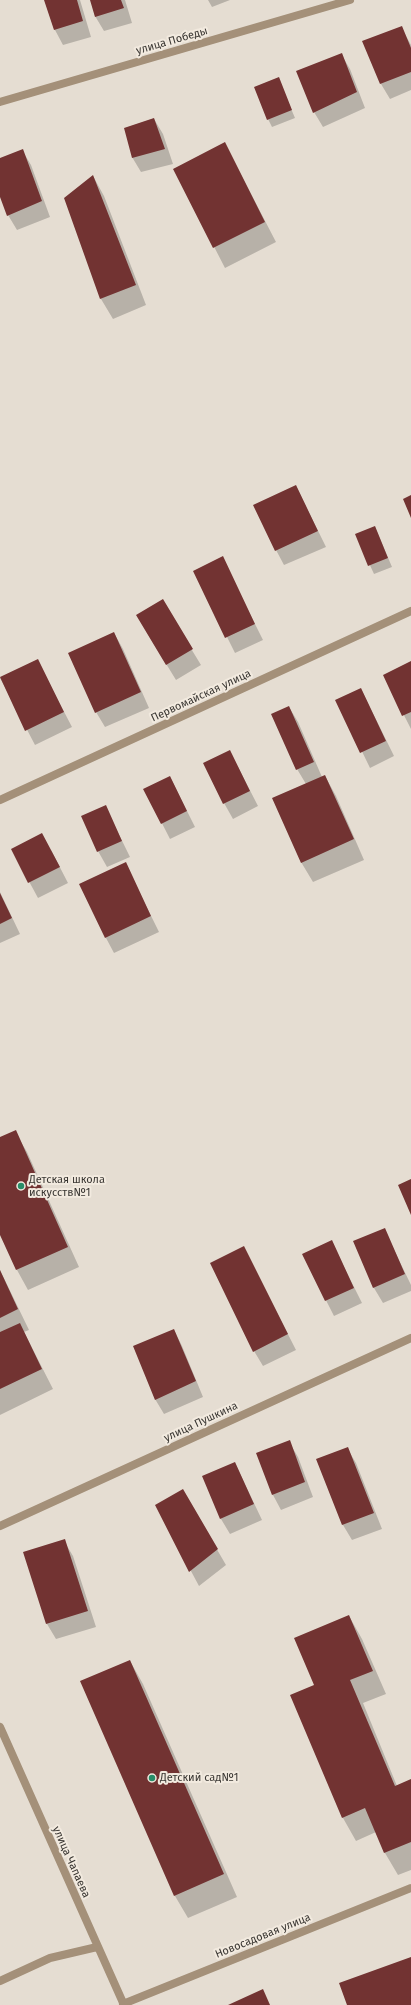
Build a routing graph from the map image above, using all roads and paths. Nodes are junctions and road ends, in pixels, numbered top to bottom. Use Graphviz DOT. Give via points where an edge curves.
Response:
graph roads {
  1 [pos="350,0"];
  2 [pos="0,102"];
  3 [pos="411,611"];
  4 [pos="0,800"];
  5 [pos="411,1338"];
  6 [pos="0,1526"];
  7 [pos="0,1727"];
  8 [pos="411,1888"];
  9 [pos="97,1947"];
  10 [pos="0,1981"];
  11 [pos="124,2005"];
  1 -- 2 [label="street, улица Победы"];
  3 -- 4 [label="street, Первомайская улица"];
  5 -- 6 [label="street, улица Пушкина"];
  7 -- 9 [label="street, улица Чапаева"];
  8 -- 11 [label="street, Новосадовая улица"];
  9 -- 10 [label="street" via="50,1958"];
  9 -- 11 [label="street, улица Чапаева"];
}
